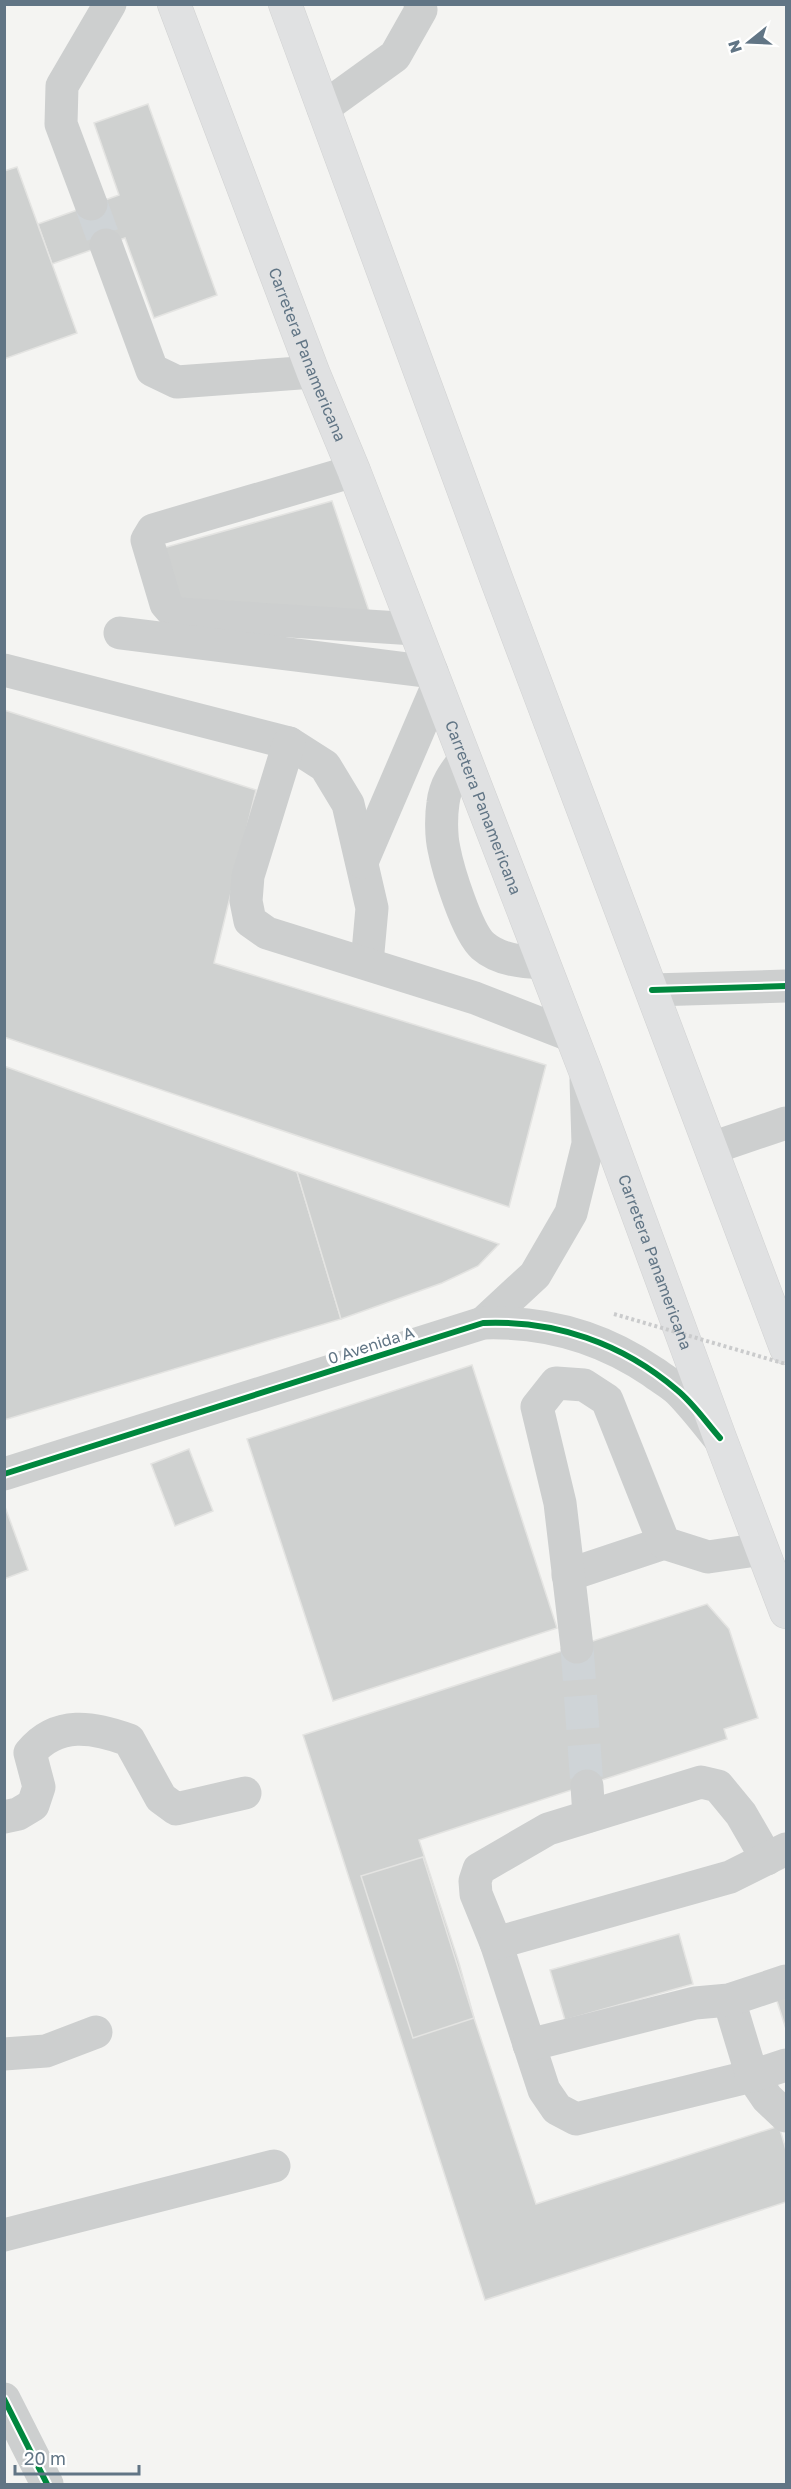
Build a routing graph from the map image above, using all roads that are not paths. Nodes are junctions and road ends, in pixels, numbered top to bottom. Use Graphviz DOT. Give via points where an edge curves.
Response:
graph roads {
  1 [pos="110,4"];
  2 [pos="174,4"];
  3 [pos="285,4"];
  4 [pos="420,4"];
  5 [pos="323,108"];
  6 [pos="91,204"];
  7 [pos="106,245"];
  8 [pos="313,372"];
  9 [pos="354,471"];
  10 [pos="414,629"];
  11 [pos="120,633"];
  12 [pos="4,670"];
  13 [pos="434,680"];
  14 [pos="289,743"];
  15 [pos="465,759"];
  16 [pos="362,862"];
  17 [pos="367,963"];
  18 [pos="543,963"];
  19 [pos="786,986"];
  20 [pos="656,1001"];
  21 [pos="786,1004"];
  22 [pos="572,1036"];
  23 [pos="586,1073"];
  24 [pos="786,1123"];
  25 [pos="712,1148"];
  26 [pos="483,1323"];
  27 [pos="784,1335"];
  28 [pos="720,1438"];
  29 [pos="4,1474"];
  30 [pos="664,1543"];
  31 [pos="762,1549"];
  32 [pos="568,1575"];
  33 [pos="786,1612"];
  34 [pos="577,1647"];
  35 [pos="17,1752"];
  36 [pos="245,1793"];
  37 [pos="4,1817"];
  38 [pos="777,1854"];
  39 [pos="496,1943"];
  40 [pos="786,1981"];
  41 [pos="729,2000"];
  42 [pos="96,2032"];
  43 [pos="529,2045"];
  44 [pos="4,2054"];
  45 [pos="786,2065"];
  46 [pos="752,2076"];
  47 [pos="786,2116"];
  48 [pos="274,2166"];
  49 [pos="4,2235"];
  50 [pos="4,2399"];
  51 [pos="47,2484"];
  1 -- 6 [label="street" via="62,86 61,124"];
  2 -- 8 [label="highway, Carretera Panamericana"];
  3 -- 5 [label="highway"];
  4 -- 5 [label="street" via="421,10 395,56"];
  5 -- 20 [label="highway"];
  7 -- 8 [label="street" via="152,370 177,382"];
  8 -- 9 [label="highway, Carretera Panamericana"];
  9 -- 10 [label="highway, Carretera Panamericana"];
  9 -- 10 [label="street" via="153,531 147,540 166,604 179,614"];
  10 -- 13 [label="highway, Carretera Panamericana"];
  11 -- 13 [label="street"];
  12 -- 14 [label="street"];
  13 -- 15 [label="highway, Carretera Panamericana"];
  13 -- 16 [label="street"];
  14 -- 16 [label="street" via="325,766 348,804"];
  14 -- 17 [label="street" via="248,876 246,901 250,921 267,933"];
  15 -- 18 [label="highway, Carretera Panamericana"];
  15 -- 18 [label="street" via="447,782 442,804 443,848 468,924 483,947 519,961"];
  16 -- 17 [label="street" via="372,908"];
  17 -- 22 [label="street" via="475,998"];
  18 -- 22 [label="highway, Carretera Panamericana"];
  19 -- 20 [label="street"];
  20 -- 21 [label="street"];
  20 -- 25 [label="highway"];
  22 -- 23 [label="highway, Carretera Panamericana"];
  23 -- 26 [label="street, 0 Avenida A" via="588,1144 571,1213 535,1275"];
  23 -- 28 [label="highway, Carretera Panamericana"];
  24 -- 25 [label="street"];
  25 -- 27 [label="highway"];
  26 -- 28 [label="street, 0 Avenida A" via="569,1331 628,1354 679,1390"];
  26 -- 29 [label="street, 0 Avenida A"];
  28 -- 31 [label="highway, Carretera Panamericana"];
  30 -- 31 [label="street" via="708,1557"];
  30 -- 32 [label="street"];
  30 -- 32 [label="street" via="607,1400 584,1385 556,1383 537,1407 560,1503"];
  31 -- 33 [label="highway, Carretera Panamericana"];
  32 -- 34 [label="street"];
  35 -- 36 [label="street" via="56,1733 83,1728 102,1730 129,1740 161,1798 176,1809"];
  35 -- 37 [label="street" via="39,1787 33,1805"];
  38 -- 39 [label="street" via="730,1877"];
  38 -- 39 [label="street" via="718,1786 701,1782 588,1801 479,1869 476,1894"];
  39 -- 43 [label="street"];
  40 -- 41 [label="street"];
  41 -- 43 [label="street" via="695,2003"];
  41 -- 46 [label="street"];
  42 -- 44 [label="street" via="46,2050"];
  43 -- 46 [label="street" via="544,2090 557,2109 576,2119"];
  45 -- 46 [label="street"];
  46 -- 47 [label="street"];
  48 -- 49 [label="street"];
  50 -- 51 [label="street"];
}
